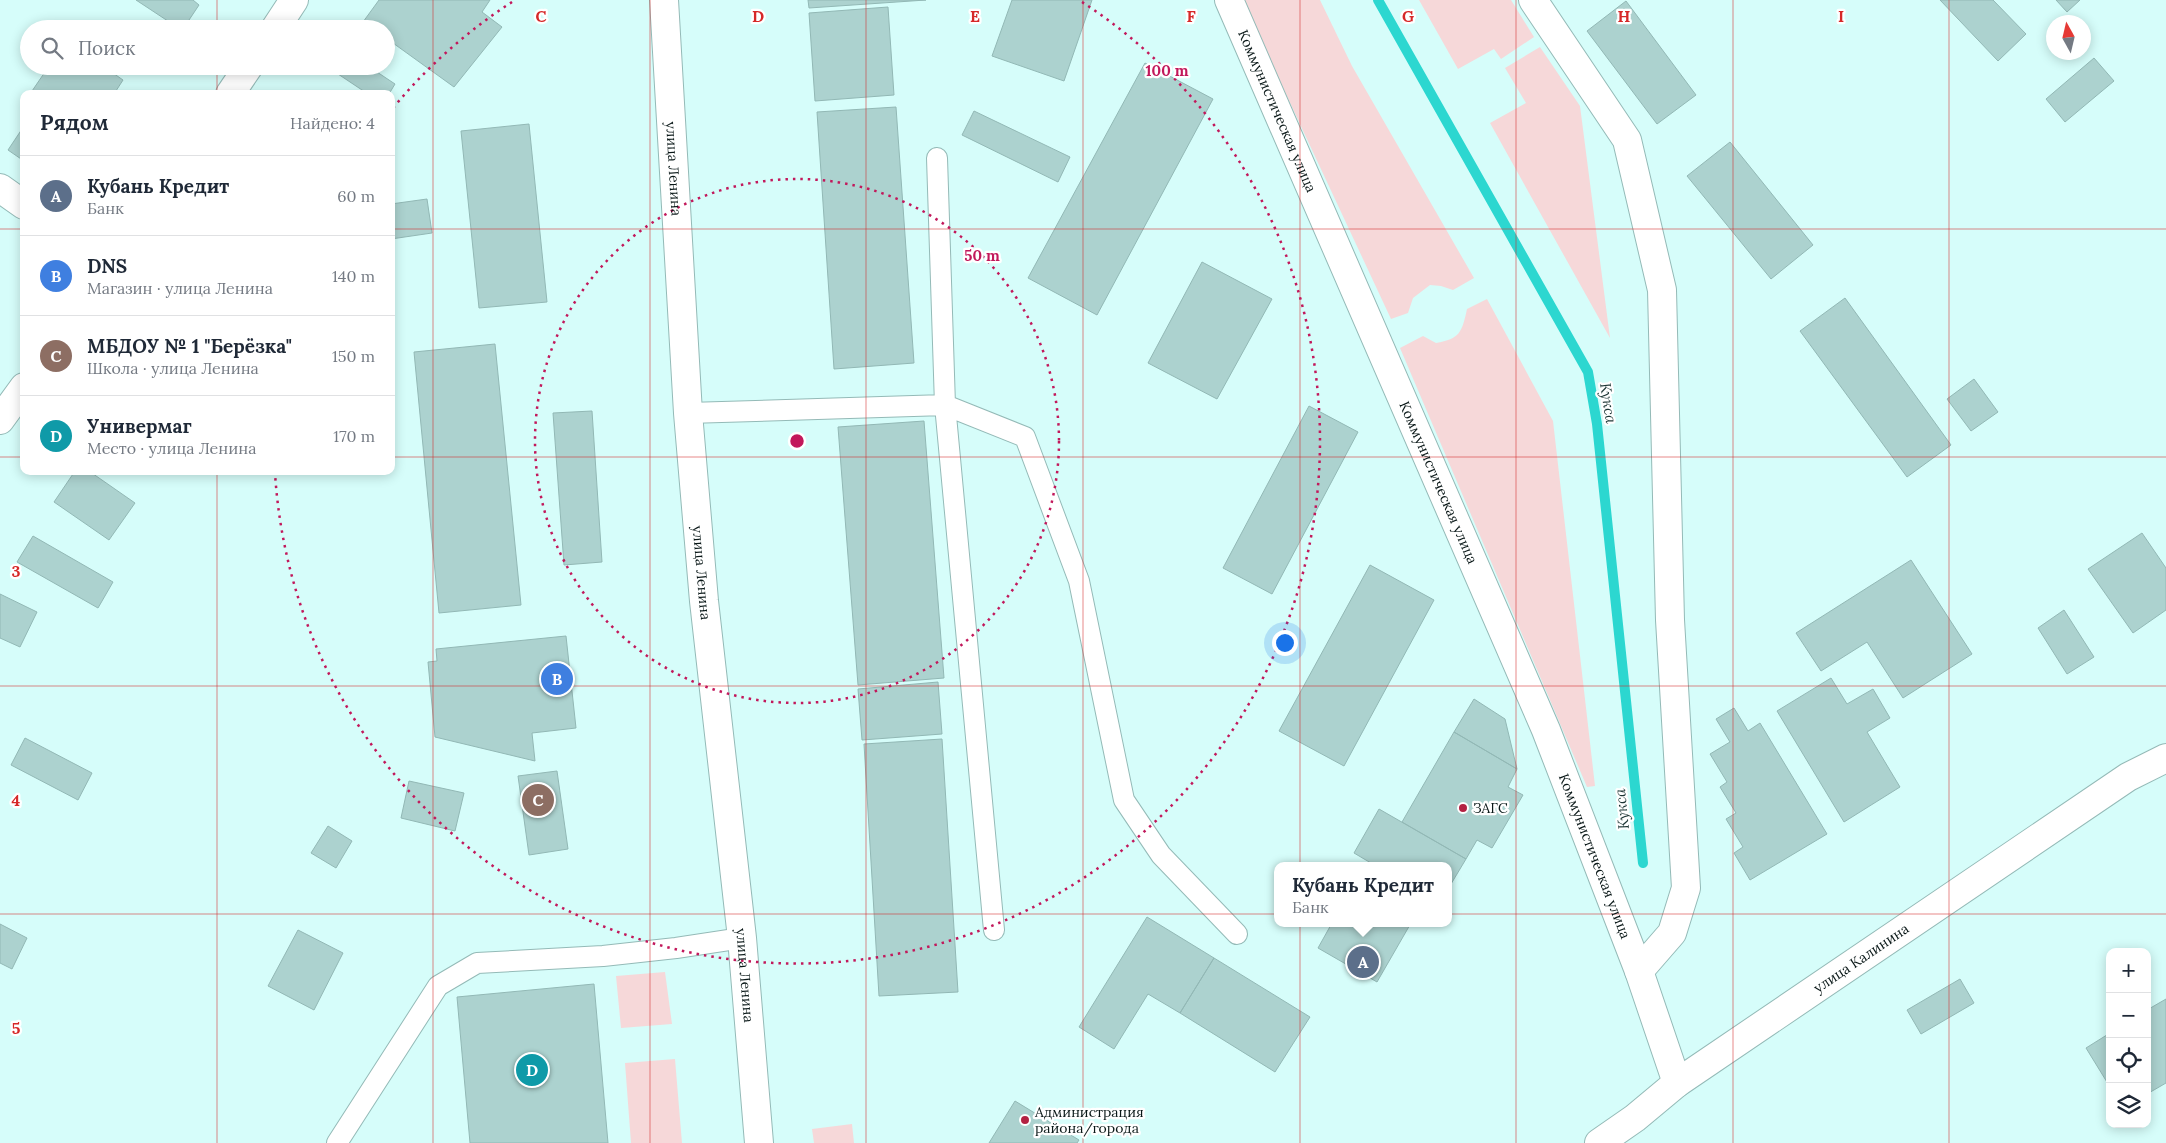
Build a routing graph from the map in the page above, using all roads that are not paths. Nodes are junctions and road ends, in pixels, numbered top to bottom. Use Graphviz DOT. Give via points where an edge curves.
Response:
graph roads {
  1 [pos="294,0"];
  2 [pos="664,0"];
  3 [pos="1228,0"];
  4 [pos="1533,0"];
  5 [pos="280,20"];
  6 [pos="243,75"];
  7 [pos="233,90"];
  8 [pos="937,158"];
  9 [pos="0,188"];
  10 [pos="20,202"];
  11 [pos="20,392"];
  12 [pos="945,405"];
  13 [pos="688,413"];
  14 [pos="0,420"];
  15 [pos="2166,747"];
  16 [pos="2166,758"];
  17 [pos="2128,777"];
  18 [pos="994,930"];
  19 [pos="1238,934"];
  20 [pos="742,938"];
  21 [pos="1639,971"];
  22 [pos="1677,1083"];
  23 [pos="337,1143"];
  24 [pos="759,1143"];
  25 [pos="1599,1143"];
  1 -- 5 [label="street"];
  2 -- 13 [label="street, улица Ленина"];
  3 -- 21 [label="street, Коммунистическая улица" via="1546,730"];
  4 -- 21 [label="street" via="1627,140 1662,290 1670,620 1686,888 1672,933"];
  6 -- 7 [label="street"];
  8 -- 12 [label="lane"];
  9 -- 10 [label="street"];
  11 -- 14 [label="street"];
  12 -- 13 [label="lane"];
  12 -- 18 [label="lane"];
  12 -- 19 [label="lane" via="1025,438 1079,581 1124,800 1161,855"];
  13 -- 20 [label="street, улица Ленина" via="704,601"];
  15 -- 17 [label="street, улица Калинина"];
  16 -- 17 [label="street, улица Калинина"];
  17 -- 22 [label="street, улица Калинина"];
  20 -- 23 [label="lane" via="603,956 477,963 438,986"];
  20 -- 24 [label="street, улица Ленина"];
  21 -- 22 [label="street, Коммунистическая улица"];
  22 -- 25 [label="street, улица Калинина"];
}
